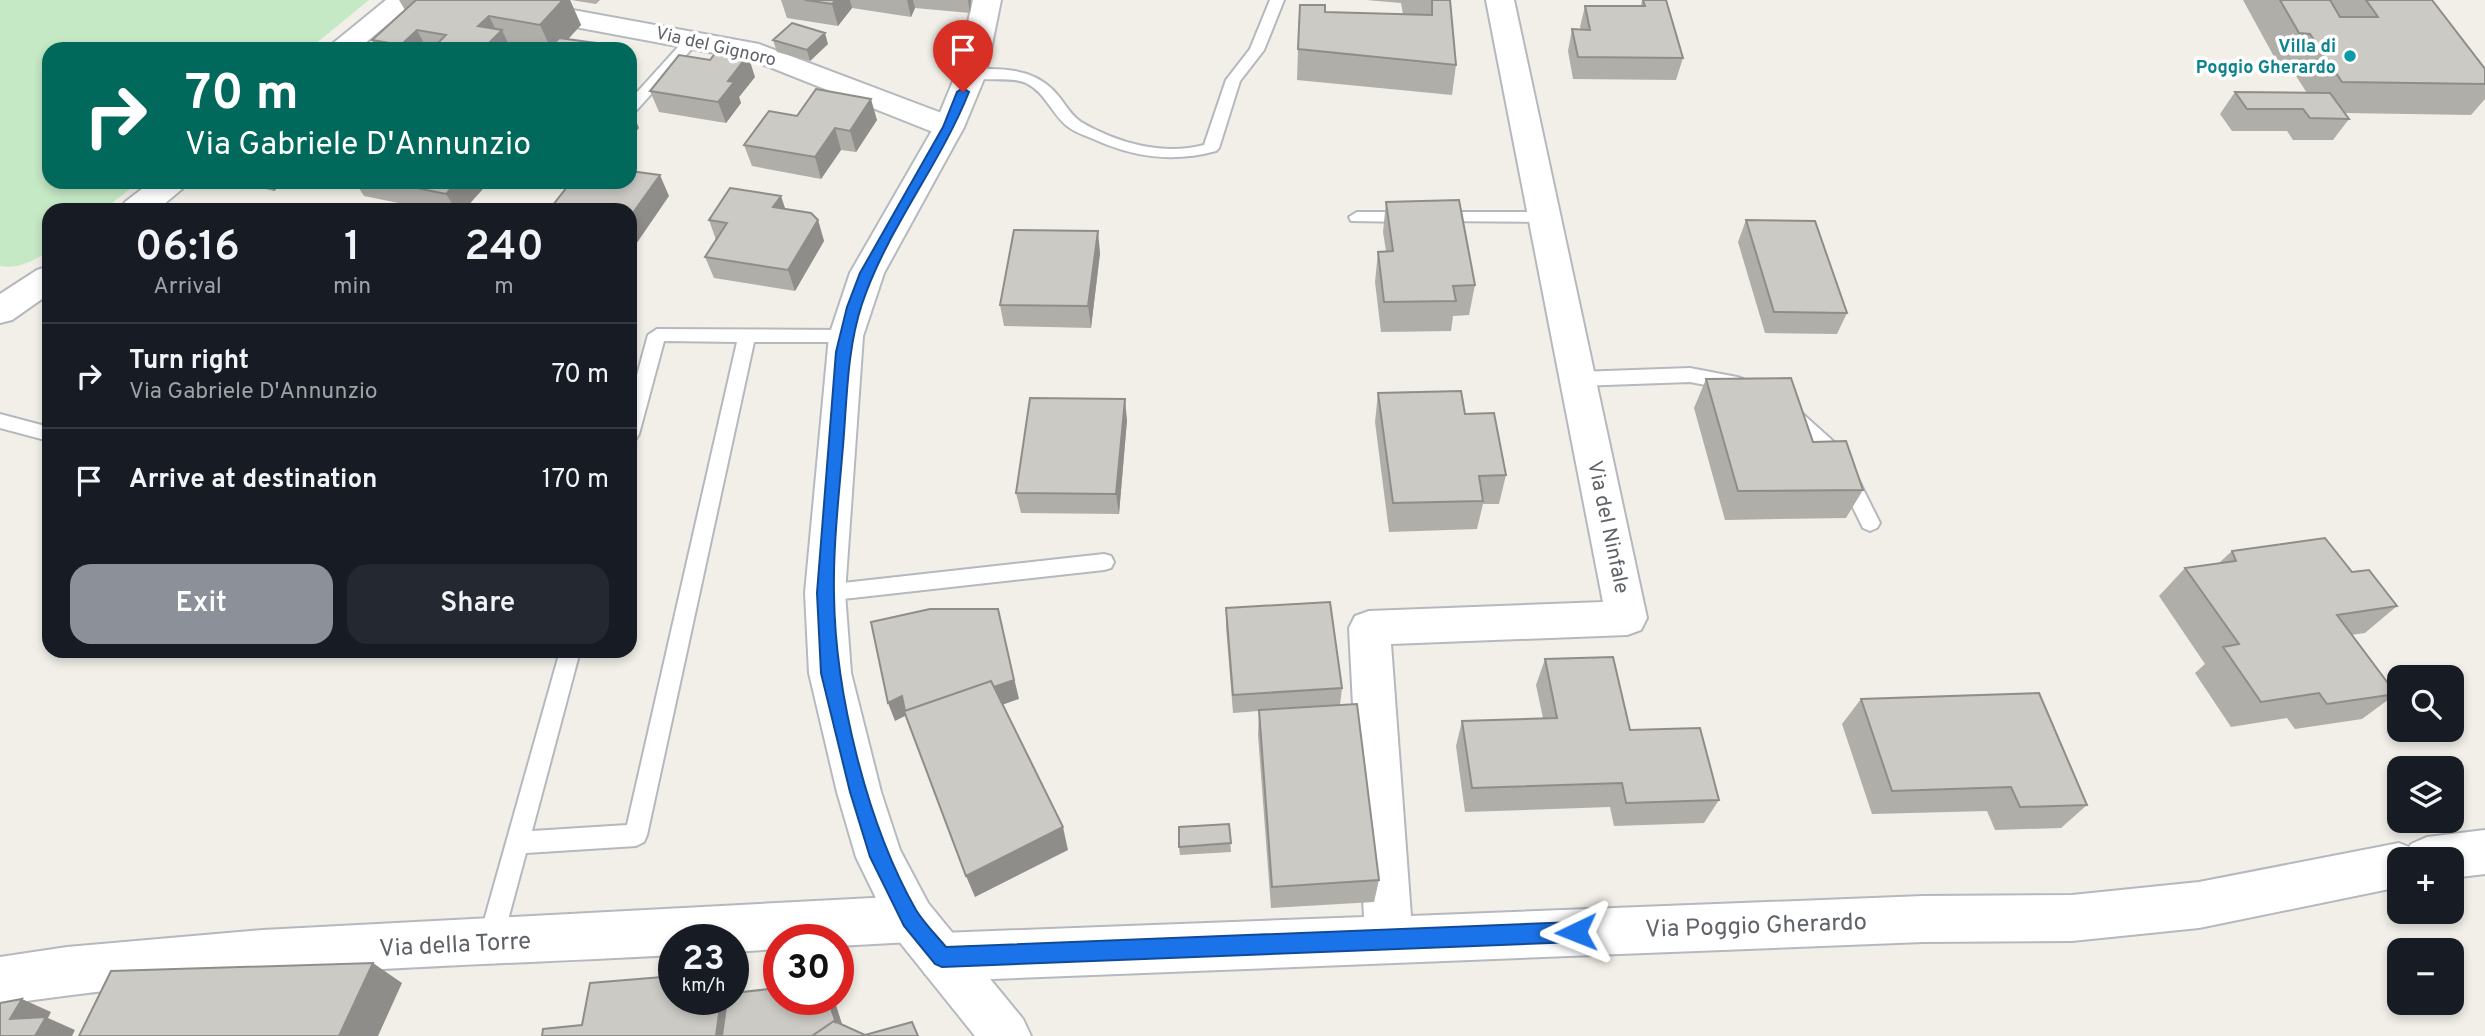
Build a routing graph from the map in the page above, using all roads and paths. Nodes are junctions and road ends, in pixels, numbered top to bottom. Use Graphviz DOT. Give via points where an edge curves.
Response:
graph roads {
  1 [pos="403,0"];
  2 [pos="473,0"];
  3 [pos="987,0"];
  4 [pos="1277,0"];
  5 [pos="1500,0"];
  6 [pos="693,39"];
  7 [pos="349,42"];
  8 [pos="971,74"];
  9 [pos="637,101"];
  10 [pos="949,127"];
  11 [pos="163,189"];
  12 [pos="145,203"];
  13 [pos="1357,217"];
  14 [pos="1543,217"];
  15 [pos="42,282"];
  16 [pos="0,283"];
  17 [pos="42,283"];
  18 [pos="0,311"];
  19 [pos="747,335"];
  20 [pos="846,336"];
  21 [pos="1578,379"];
  22 [pos="1754,390"];
  23 [pos="1774,402"];
  24 [pos="637,408"];
  25 [pos="0,421"];
  26 [pos="42,432"];
  27 [pos="1870,523"];
  28 [pos="1104,562"];
  29 [pos="825,593"];
  30 [pos="568,658"];
  31 [pos="517,843"];
  32 [pos="2485,852"];
  33 [pos="2464,855"];
  34 [pos="2387,867"];
  35 [pos="911,919"];
  36 [pos="1389,939"];
  37 [pos="489,942"];
  38 [pos="942,957"];
  39 [pos="0,981"];
  40 [pos="1006,1036"];
  1 -- 7 [label="street"];
  2 -- 6 [label="street, Via del Gignoro"];
  3 -- 8 [label="street"];
  4 -- 8 [label="lane" via="1257,50 1233,80 1211,148 1193,155 1160,155 1110,142 1072,123 1051,94 1034,81 1014,75"];
  5 -- 14 [label="street, Via del Ninfale"];
  6 -- 9 [label="lane"];
  6 -- 10 [label="street, Via del Gignoro" via="759,53"];
  8 -- 10 [label="street"];
  10 -- 20 [label="street" via="867,273"];
  11 -- 12 [label="street"];
  13 -- 14 [label="lane"];
  14 -- 21 [label="street, Via del Ninfale"];
  15 -- 16 [label="street"];
  17 -- 18 [label="street"];
  19 -- 20 [label="lane"];
  19 -- 24 [label="lane" via="657,335"];
  19 -- 31 [label="lane" via="636,835"];
  20 -- 29 [label="street"];
  21 -- 22 [label="lane" via="1690,375"];
  21 -- 36 [label="street, Via del Ninfale" via="1627,618 1369,628"];
  23 -- 27 [label="lane" via="1837,456"];
  25 -- 26 [label="lane"];
  28 -- 29 [label="lane"];
  29 -- 35 [label="street" via="830,673 859,792 879,857"];
  30 -- 31 [label="lane"];
  31 -- 37 [label="lane"];
  32 -- 33 [label="street"];
  34 -- 36 [label="street, Via Poggio Gherardo" via="2199,905 2072,918 1923,919"];
  35 -- 37 [label="street, Via della Torre"];
  35 -- 38 [label="street"];
  36 -- 38 [label="street, Via Poggio Gherardo"];
  37 -- 39 [label="street, Via della Torre" via="263,954"];
  38 -- 40 [label="street"];
}
